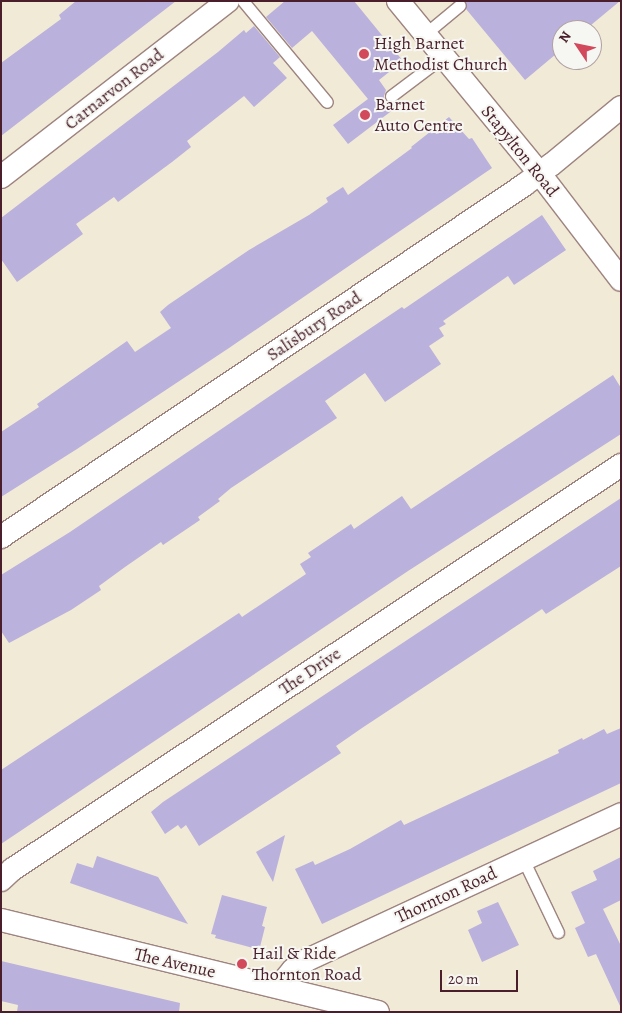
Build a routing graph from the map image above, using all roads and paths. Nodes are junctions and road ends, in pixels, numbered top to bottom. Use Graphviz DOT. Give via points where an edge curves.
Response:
graph roads {
  1 [pos="228,1"];
  2 [pos="243,1"];
  3 [pos="398,1"];
  4 [pos="460,6"];
  5 [pos="425,34"];
  6 [pos="443,57"];
  7 [pos="391,96"];
  8 [pos="327,102"];
  9 [pos="621,107"];
  10 [pos="540,174"];
  11 [pos="1,177"];
  12 [pos="621,280"];
  13 [pos="621,466"];
  14 [pos="1,537"];
  15 [pos="621,814"];
  16 [pos="523,859"];
  17 [pos="1,880"];
  18 [pos="1,920"];
  19 [pos="558,932"];
  20 [pos="279,987"];
  21 [pos="378,1012"];
  1 -- 11 [label="street, Carnarvon Road"];
  2 -- 8 [label="lane"];
  3 -- 5 [label="street, Stapylton Road"];
  4 -- 5 [label="lane"];
  5 -- 6 [label="street, Stapylton Road"];
  6 -- 7 [label="lane"];
  6 -- 10 [label="street, Stapylton Road"];
  9 -- 10 [label="street, Salisbury Road"];
  10 -- 12 [label="street, Stapylton Road"];
  10 -- 14 [label="street, Salisbury Road"];
  13 -- 17 [label="street, The Drive"];
  15 -- 16 [label="street, Thornton Road"];
  16 -- 19 [label="lane"];
  16 -- 20 [label="street, Thornton Road" via="307,960 293,970"];
  18 -- 20 [label="street, The Avenue"];
  20 -- 21 [label="street, The Avenue"];
}
